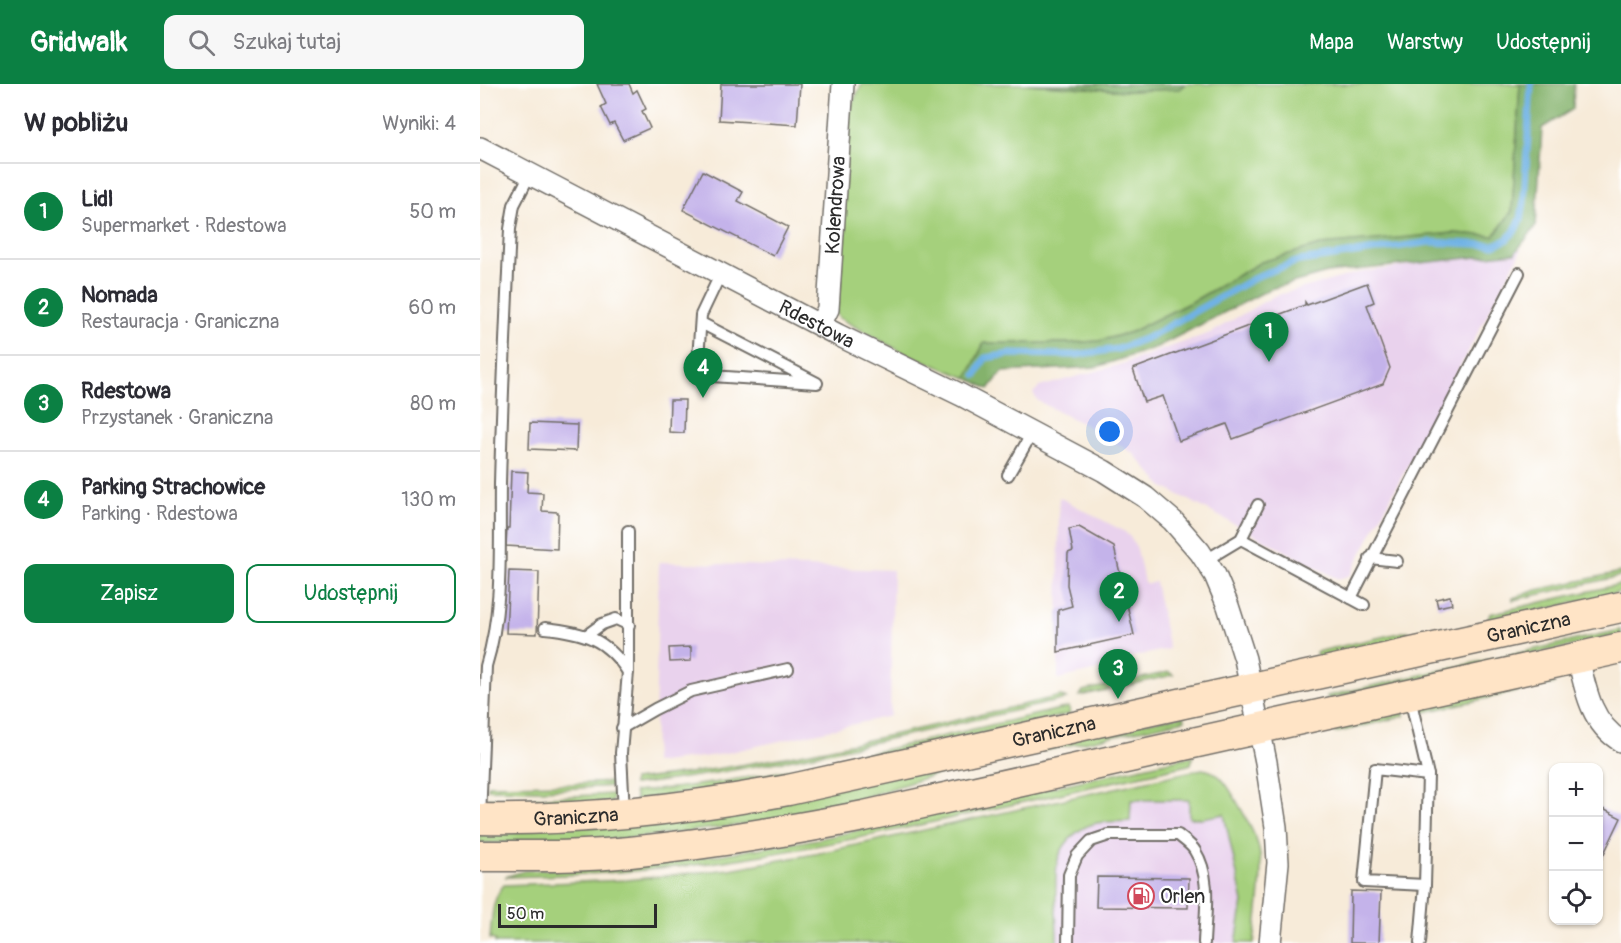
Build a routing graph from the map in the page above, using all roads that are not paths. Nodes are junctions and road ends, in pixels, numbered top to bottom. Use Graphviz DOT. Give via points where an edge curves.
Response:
graph roads {
  1 [pos="843,84"];
  2 [pos="480,148"];
  3 [pos="530,174"];
  4 [pos="721,273"];
  5 [pos="1519,273"];
  6 [pos="701,323"];
  7 [pos="820,325"];
  8 [pos="1032,433"];
  9 [pos="1008,475"];
  10 [pos="1258,505"];
  11 [pos="628,531"];
  12 [pos="1241,539"];
  13 [pos="1370,558"];
  14 [pos="1206,560"];
  15 [pos="1397,561"];
  16 [pos="1351,598"];
  17 [pos="1364,605"];
  18 [pos="1621,607"];
  19 [pos="629,625"];
  20 [pos="544,628"];
  21 [pos="587,635"];
  22 [pos="1621,648"];
  23 [pos="1578,657"];
  24 [pos="788,669"];
  25 [pos="628,672"];
  26 [pos="1251,688"];
  27 [pos="1409,695"];
  28 [pos="622,728"];
  29 [pos="1259,728"];
  30 [pos="1621,741"];
  31 [pos="1428,775"];
  32 [pos="624,814"];
  33 [pos="480,819"];
  34 [pos="480,856"];
  35 [pos="1425,885"];
  36 [pos="1068,943"];
  37 [pos="1204,943"];
  38 [pos="1270,943"];
  39 [pos="1419,943"];
  1 -- 7 [label="street, Kolendrowa" via="828,309"];
  2 -- 3 [label="street, Rdestowa"];
  3 -- 4 [label="street, Rdestowa"];
  3 -- 33 [label="lane" via="513,205 510,229 497,611 486,666"];
  4 -- 6 [label="lane" via="705,304"];
  4 -- 7 [label="street, Rdestowa"];
  5 -- 13 [label="lane"];
  6 -- 6 [label="lane" via="697,375 817,383 806,378"];
  7 -- 8 [label="street, Rdestowa"];
  8 -- 9 [label="lane"];
  8 -- 14 [label="street, Rdestowa" via="1145,497 1173,520"];
  10 -- 12 [label="lane"];
  11 -- 19 [label="lane"];
  12 -- 14 [label="lane"];
  12 -- 16 [label="lane"];
  13 -- 15 [label="lane"];
  13 -- 16 [label="lane"];
  14 -- 26 [label="street, Rdestowa" via="1228,606"];
  16 -- 17 [label="lane"];
  18 -- 26 [label="main road, Graniczna"];
  19 -- 21 [label="lane" via="616,619"];
  19 -- 25 [label="lane"];
  20 -- 21 [label="lane"];
  21 -- 25 [label="lane" via="617,656"];
  22 -- 23 [label="main road, Graniczna"];
  23 -- 27 [label="main road, Graniczna"];
  23 -- 30 [label="street" via="1589,703 1601,723"];
  24 -- 28 [label="lane" via="691,691"];
  25 -- 28 [label="lane"];
  26 -- 29 [label="street, Rdestowa"];
  26 -- 32 [label="main road, Graniczna" via="788,790"];
  27 -- 29 [label="main road, Graniczna"];
  27 -- 31 [label="lane"];
  28 -- 32 [label="lane"];
  29 -- 34 [label="main road, Graniczna" via="864,816 755,836 628,852"];
  29 -- 38 [label="street, Rdestowa" via="1274,810 1278,863"];
  31 -- 35 [label="lane"];
  31 -- 35 [label="lane" via="1375,769 1364,882"];
  32 -- 33 [label="main road, Graniczna"];
  35 -- 39 [label="lane"];
  36 -- 37 [label="lane" via="1069,875 1077,856 1091,842 1109,835 1178,835 1195,849 1206,883"];
}
